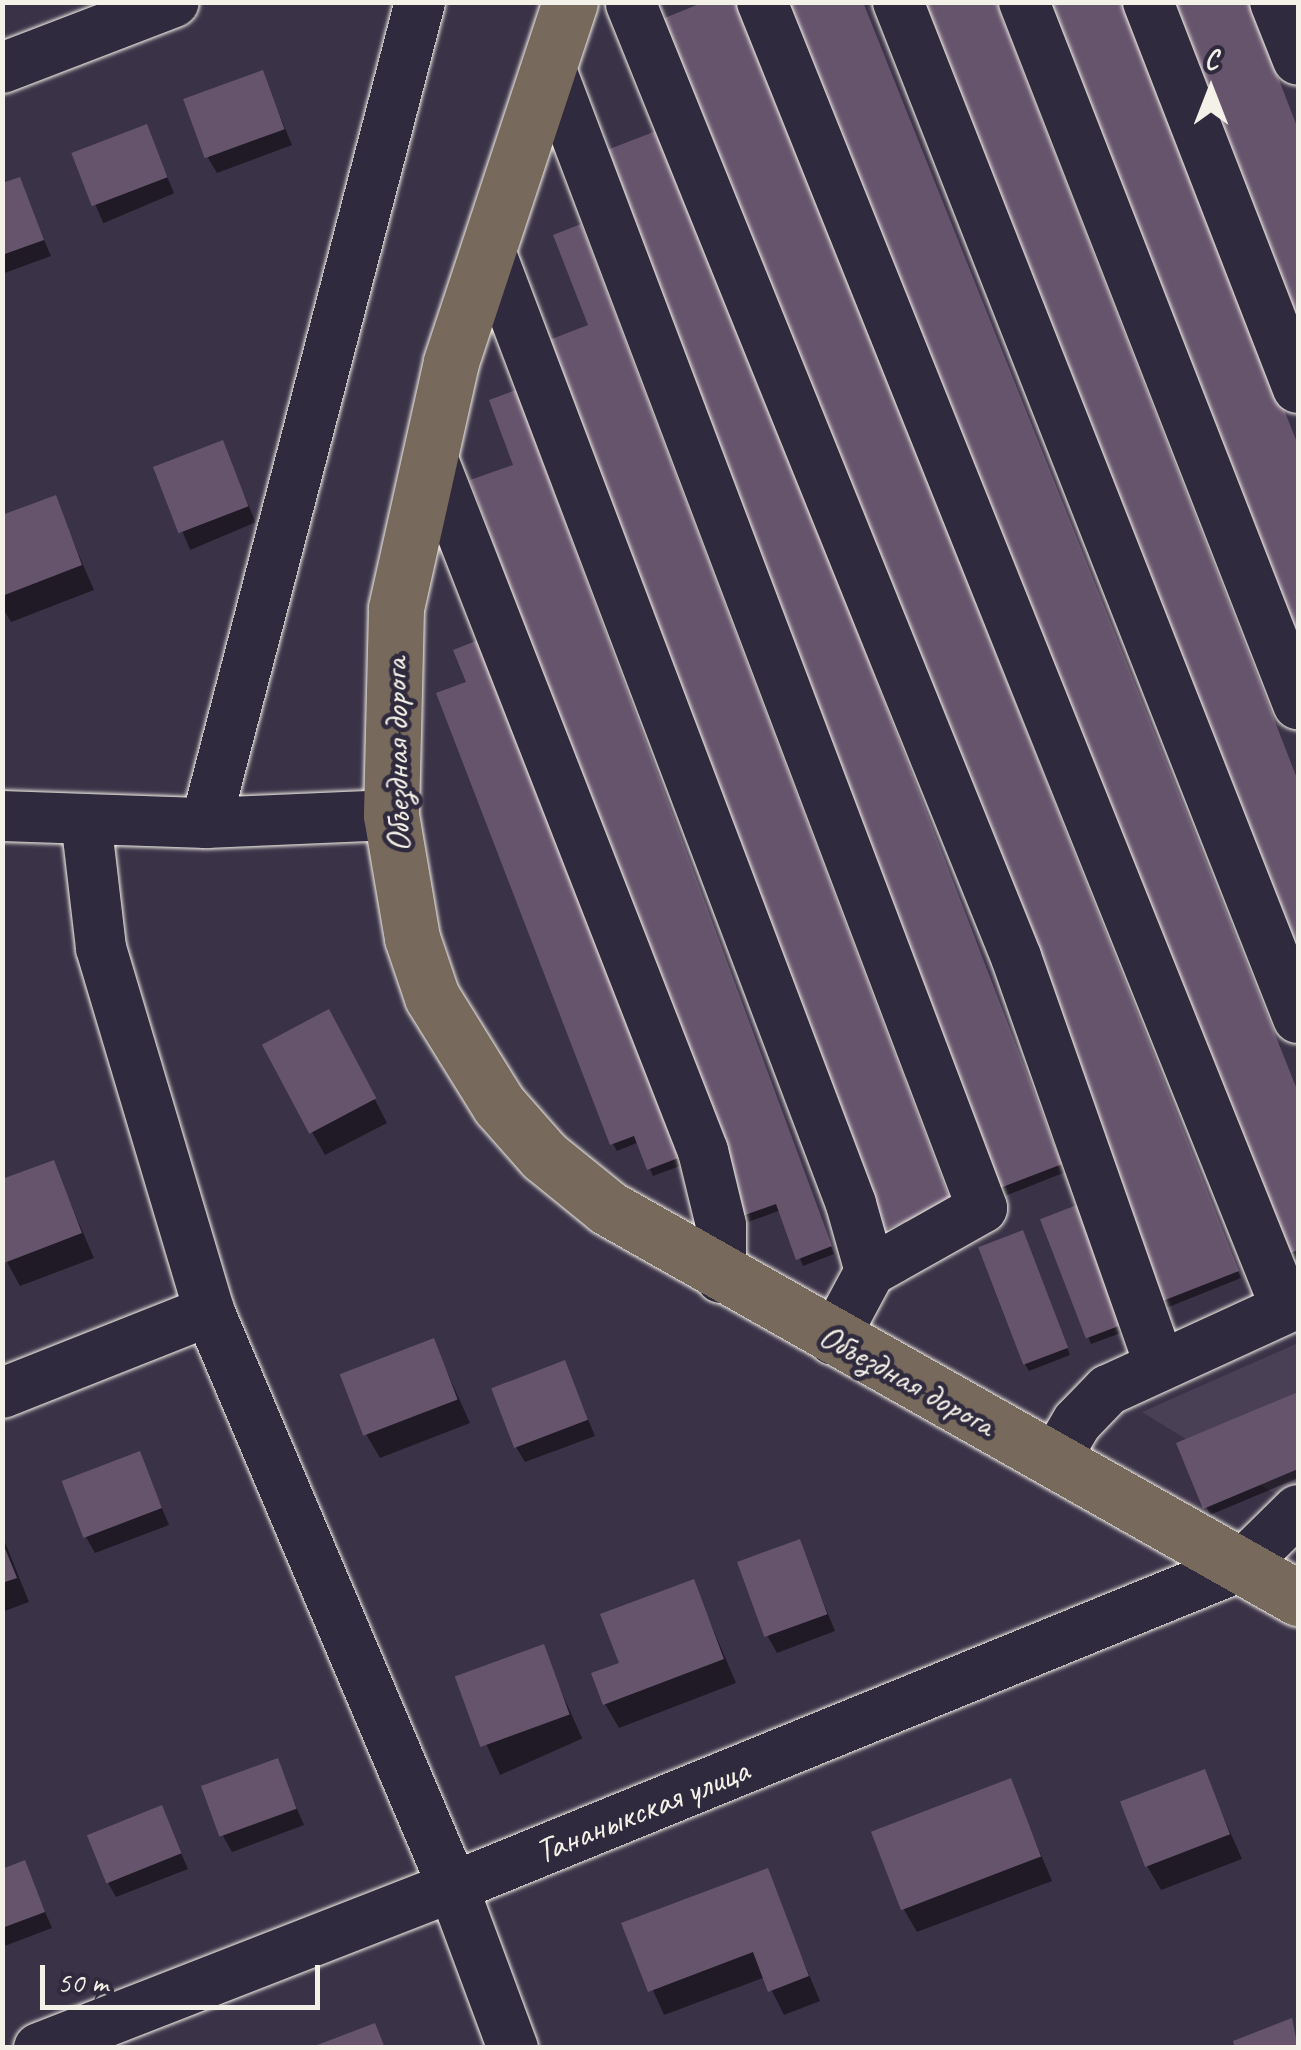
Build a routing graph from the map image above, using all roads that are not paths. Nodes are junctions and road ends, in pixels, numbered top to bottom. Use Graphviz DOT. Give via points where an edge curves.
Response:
graph roads {
  1 [pos="174,2"];
  2 [pos="420,2"];
  3 [pos="570,2"];
  4 [pos="762,2"];
  5 [pos="898,2"];
  6 [pos="1024,2"];
  7 [pos="1148,2"];
  8 [pos="1276,2"];
  9 [pos="632,3"];
  10 [pos="1298,60"];
  11 [pos="550,67"];
  12 [pos="2,68"];
  13 [pos="490,251"];
  14 [pos="1298,388"];
  15 [pos="430,452"];
  16 [pos="1298,704"];
  17 [pos="391,815"];
  18 [pos="2,816"];
  19 [pos="86,820"];
  20 [pos="206,823"];
  21 [pos="1298,1018"];
  22 [pos="870,1272"];
  23 [pos="721,1278"];
  24 [pos="1292,1305"];
  25 [pos="209,1311"];
  26 [pos="834,1340"];
  27 [pos="1159,1363"];
  28 [pos="2,1393"];
  29 [pos="1054,1461"];
  30 [pos="1298,1510"];
  31 [pos="1241,1566"];
  32 [pos="1298,1598"];
  33 [pos="454,1888"];
  34 [pos="39,2048"];
  35 [pos="513,2048"];
  1 -- 12 [label="street"];
  2 -- 20 [label="street"];
  3 -- 11 [label="main road, Объездная дорога"];
  4 -- 24 [label="street"];
  5 -- 21 [label="street"];
  6 -- 16 [label="street"];
  7 -- 14 [label="street"];
  8 -- 10 [label="street"];
  9 -- 27 [label="street" via="1016,956"];
  11 -- 13 [label="main road, Объездная дорога"];
  11 -- 22 [label="street" via="982,1208"];
  13 -- 15 [label="main road, Объездная дорога" via="451,362"];
  13 -- 22 [label="street"];
  15 -- 17 [label="main road, Объездная дорога" via="396,609"];
  15 -- 23 [label="street" via="703,1152 720,1224"];
  17 -- 20 [label="street"];
  17 -- 23 [label="main road, Объездная дорога" via="412,938 432,996 499,1104 544,1156 608,1208"];
  18 -- 19 [label="street"];
  19 -- 20 [label="street"];
  19 -- 25 [label="street" via="100,948"];
  22 -- 26 [label="street"];
  23 -- 26 [label="main road, Объездная дорога"];
  24 -- 27 [label="street"];
  25 -- 28 [label="street"];
  25 -- 33 [label="street"];
  26 -- 29 [label="main road, Объездная дорога"];
  27 -- 29 [label="street" via="1108,1390"];
  29 -- 31 [label="main road, Объездная дорога"];
  30 -- 31 [label="street"];
  31 -- 32 [label="main road, Объездная дорога"];
  31 -- 33 [label="street, Тананыкская улица"];
  33 -- 34 [label="street, Тананыкская улица"];
  33 -- 35 [label="street"];
}
